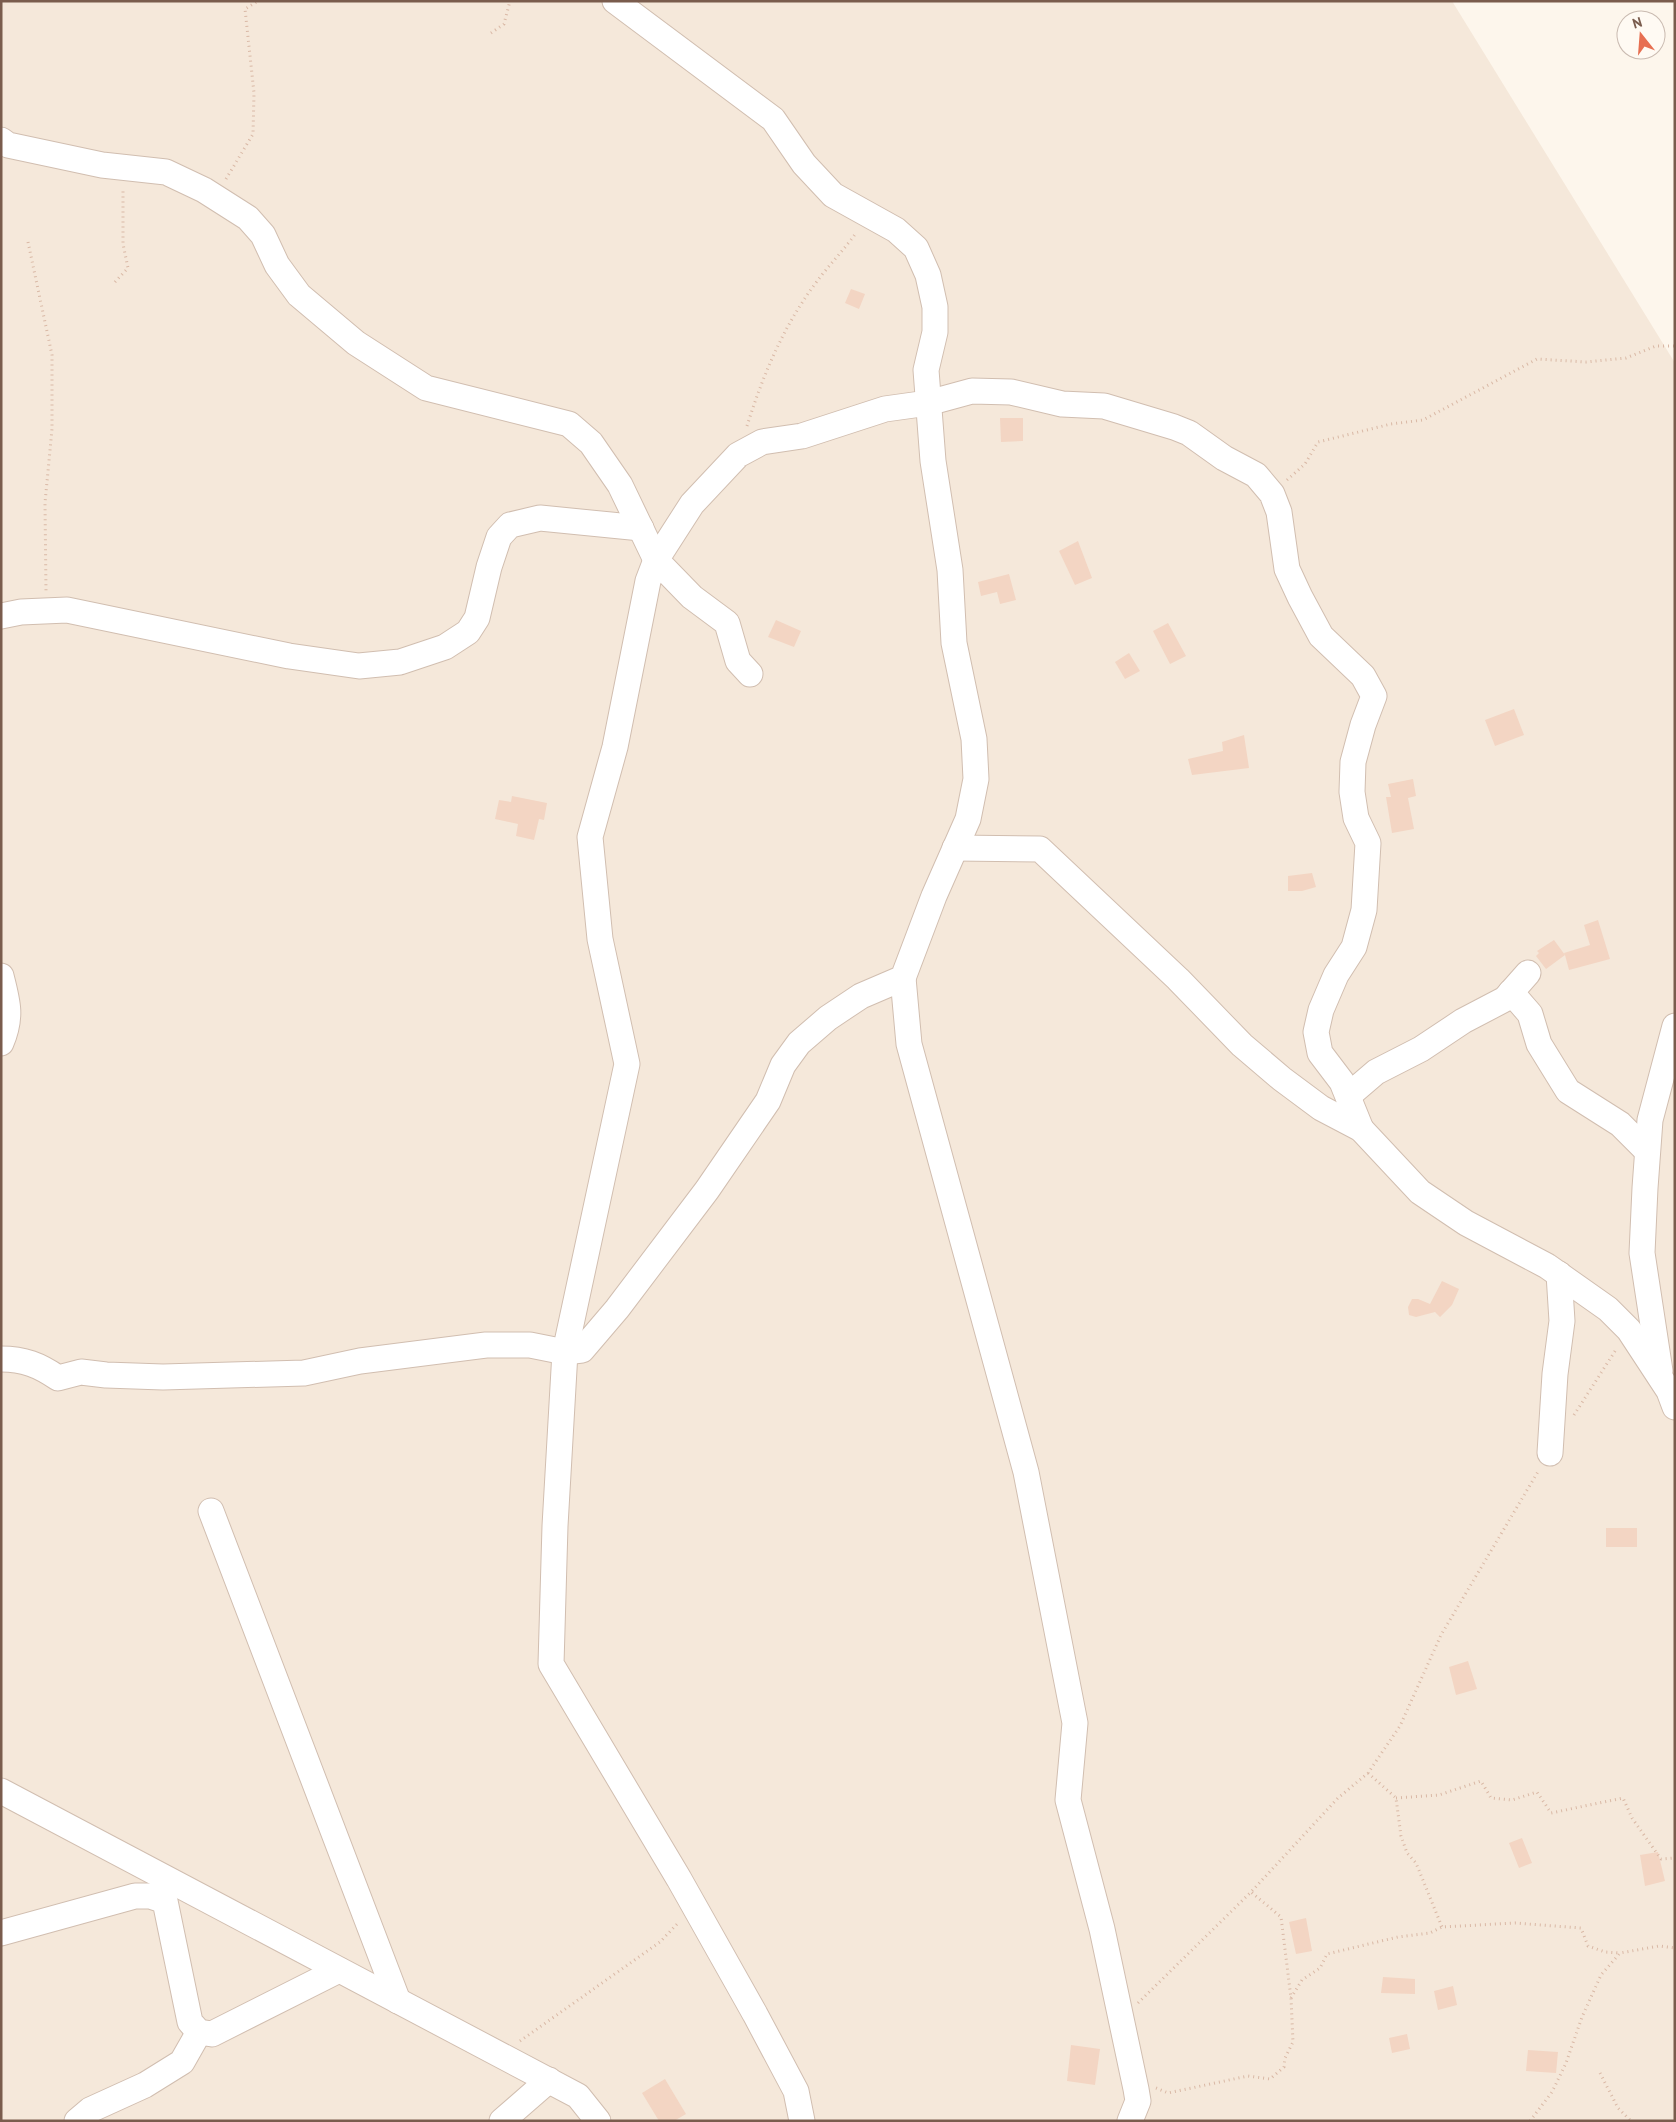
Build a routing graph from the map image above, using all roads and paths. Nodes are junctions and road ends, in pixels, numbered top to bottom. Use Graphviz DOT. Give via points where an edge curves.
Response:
graph roads {
  1 [pos="258,1"];
  2 [pos="510,1"];
  3 [pos="615,1"];
  4 [pos="491,34"];
  5 [pos="1,140"];
  6 [pos="142,169"];
  7 [pos="214,196"];
  8 [pos="866,213"];
  9 [pos="28,242"];
  10 [pos="115,282"];
  11 [pos="1675,346"];
  12 [pos="928,403"];
  13 [pos="738,455"];
  14 [pos="1272,494"];
  15 [pos="641,528"];
  16 [pos="656,560"];
  17 [pos="46,611"];
  18 [pos="1,616"];
  19 [pos="750,674"];
  20 [pos="955,848"];
  21 [pos="1528,973"];
  22 [pos="1,976"];
  23 [pos="902,978"];
  24 [pos="1511,992"];
  25 [pos="1675,1026"];
  26 [pos="1,1043"];
  27 [pos="1348,1096"];
  28 [pos="1361,1129"];
  29 [pos="1647,1151"];
  30 [pos="1559,1274"];
  31 [pos="1630,1330"];
  32 [pos="565,1352"];
  33 [pos="1,1359"];
  34 [pos="1661,1379"];
  35 [pos="1675,1407"];
  36 [pos="1571,1420"];
  37 [pos="1550,1453"];
  38 [pos="211,1511"];
  39 [pos="1368,1773"];
  40 [pos="1,1792"];
  41 [pos="1396,1798"];
  42 [pos="1675,1858"];
  43 [pos="1251,1892"];
  44 [pos="694,1905"];
  45 [pos="1442,1927"];
  46 [pos="1,1933"];
  47 [pos="1675,1948"];
  48 [pos="1620,1953"];
  49 [pos="339,1970"];
  50 [pos="1291,1998"];
  51 [pos="398,2001"];
  52 [pos="1122,2020"];
  53 [pos="199,2032"];
  54 [pos="502,2054"];
  55 [pos="1600,2073"];
  56 [pos="549,2080"];
  57 [pos="1136,2089"];
  58 [pos="77,2121"];
  59 [pos="502,2121"];
  60 [pos="598,2121"];
  61 [pos="802,2121"];
  62 [pos="1130,2121"];
  63 [pos="1530,2121"];
  64 [pos="1630,2121"];
  1 -- 7 [label="path" via="245,9 254,93 253,134"];
  2 -- 4 [label="path" via="504,24"];
  3 -- 8 [label="street" via="774,119 804,164 833,195"];
  5 -- 6 [label="street" via="8,145 47,154"];
  6 -- 7 [label="street" via="166,172"];
  6 -- 10 [label="path" via="124,174 123,244 128,268"];
  7 -- 15 [label="street" via="248,218 263,235 276,266 298,296 356,343 426,388 569,424 591,443 620,485"];
  8 -- 12 [label="street" via="896,230 916,248 928,275 935,307 935,332 926,370"];
  8 -- 13 [label="path" via="856,234 814,284 781,336 759,387"];
  9 -- 17 [label="path" via="52,355 52,430 44,503"];
  11 -- 14 [label="path" via="1656,346 1626,358 1586,362 1537,359 1423,420 1391,424 1318,442 1305,464"];
  12 -- 13 [label="street" via="885,409 802,436 762,442"];
  12 -- 14 [label="street" via="982,391 1011,392 1062,404 1104,406 1189,433 1224,458 1256,475"];
  12 -- 20 [label="street" via="933,461 950,570 954,642 974,739 976,779 968,819"];
  13 -- 16 [label="street" via="692,504"];
  14 -- 27 [label="street" via="1279,512 1288,569 1300,597 1321,636 1363,676 1374,696 1353,762 1352,792 1356,818 1368,843 1364,910 1354,946 1336,975 1321,1010 1316,1032 1320,1053 1342,1082"];
  15 -- 16 [label="street"];
  15 -- 17 [label="street" via="540,518 510,525 499,537 477,618 468,632 445,647 400,662 358,666 289,656 67,610"];
  16 -- 19 [label="street" via="692,597 727,623 738,661"];
  16 -- 32 [label="street" via="648,581 615,747 590,837 600,939 627,1064"];
  17 -- 18 [label="street"];
  20 -- 23 [label="street"];
  20 -- 28 [label="street" via="1040,849 1242,1045 1321,1108"];
  21 -- 24 [label="street"];
  22 -- 26 [label="street" via="9,1008 8,1027"];
  23 -- 32 [label="street" via="861,996 828,1018 800,1043 783,1066 768,1101 707,1190 623,1301 582,1350"];
  23 -- 52 [label="street" via="909,1044 1026,1472 1075,1723 1068,1800"];
  24 -- 27 [label="street" via="1505,999 1376,1072"];
  24 -- 29 [label="street" via="1530,1014 1539,1044 1568,1090 1620,1124"];
  25 -- 29 [label="street" via="1650,1120"];
  27 -- 28 [label="street"];
  28 -- 30 [label="street" via="1420,1192 1466,1223"];
  29 -- 34 [label="street" via="1642,1253"];
  30 -- 31 [label="street" via="1608,1309"];
  30 -- 37 [label="street" via="1562,1321"];
  31 -- 34 [label="street"];
  31 -- 36 [label="path"];
  32 -- 33 [label="street" via="530,1345 486,1345 360,1361 304,1374 162,1378 80,1372 58,1378 40,1366 18,1359"];
  32 -- 44 [label="street" via="551,1664"];
  34 -- 35 [label="street"];
  37 -- 39 [label="path" via="1441,1635 1400,1726"];
  38 -- 51 [label="street"];
  39 -- 41 [label="path"];
  39 -- 43 [label="path" via="1338,1798"];
  40 -- 49 [label="street"];
  41 -- 42 [label="path" via="1439,1795 1481,1781 1491,1798 1512,1800 1537,1792 1551,1813 1624,1798 1632,1818 1661,1859"];
  41 -- 45 [label="path" via="1400,1836 1407,1853 1416,1863"];
  43 -- 50 [label="path" via="1281,1917"];
  43 -- 52 [label="path"];
  44 -- 54 [label="path" via="660,1942"];
  44 -- 61 [label="street" via="796,2091"];
  45 -- 48 [label="path" via="1516,1923 1580,1928 1588,1946"];
  45 -- 50 [label="path" via="1430,1933 1398,1936 1327,1954 1320,1968 1302,1980"];
  46 -- 53 [label="street" via="135,1896 165,1901 190,2022"];
  47 -- 48 [label="path" via="1659,1946"];
  48 -- 63 [label="path" via="1600,1975 1552,2092"];
  49 -- 51 [label="street"];
  49 -- 53 [label="street" via="212,2034"];
  50 -- 57 [label="path" via="1293,2042 1284,2067 1270,2079 1248,2076 1168,2093 1151,2086"];
  51 -- 54 [label="street"];
  52 -- 57 [label="street"];
  53 -- 58 [label="street" via="182,2062 145,2085 90,2110"];
  54 -- 56 [label="street"];
  55 -- 64 [label="path" via="1618,2108"];
  56 -- 59 [label="street"];
  56 -- 60 [label="street" via="578,2096"];
  57 -- 62 [label="street" via="1138,2101"];
}
